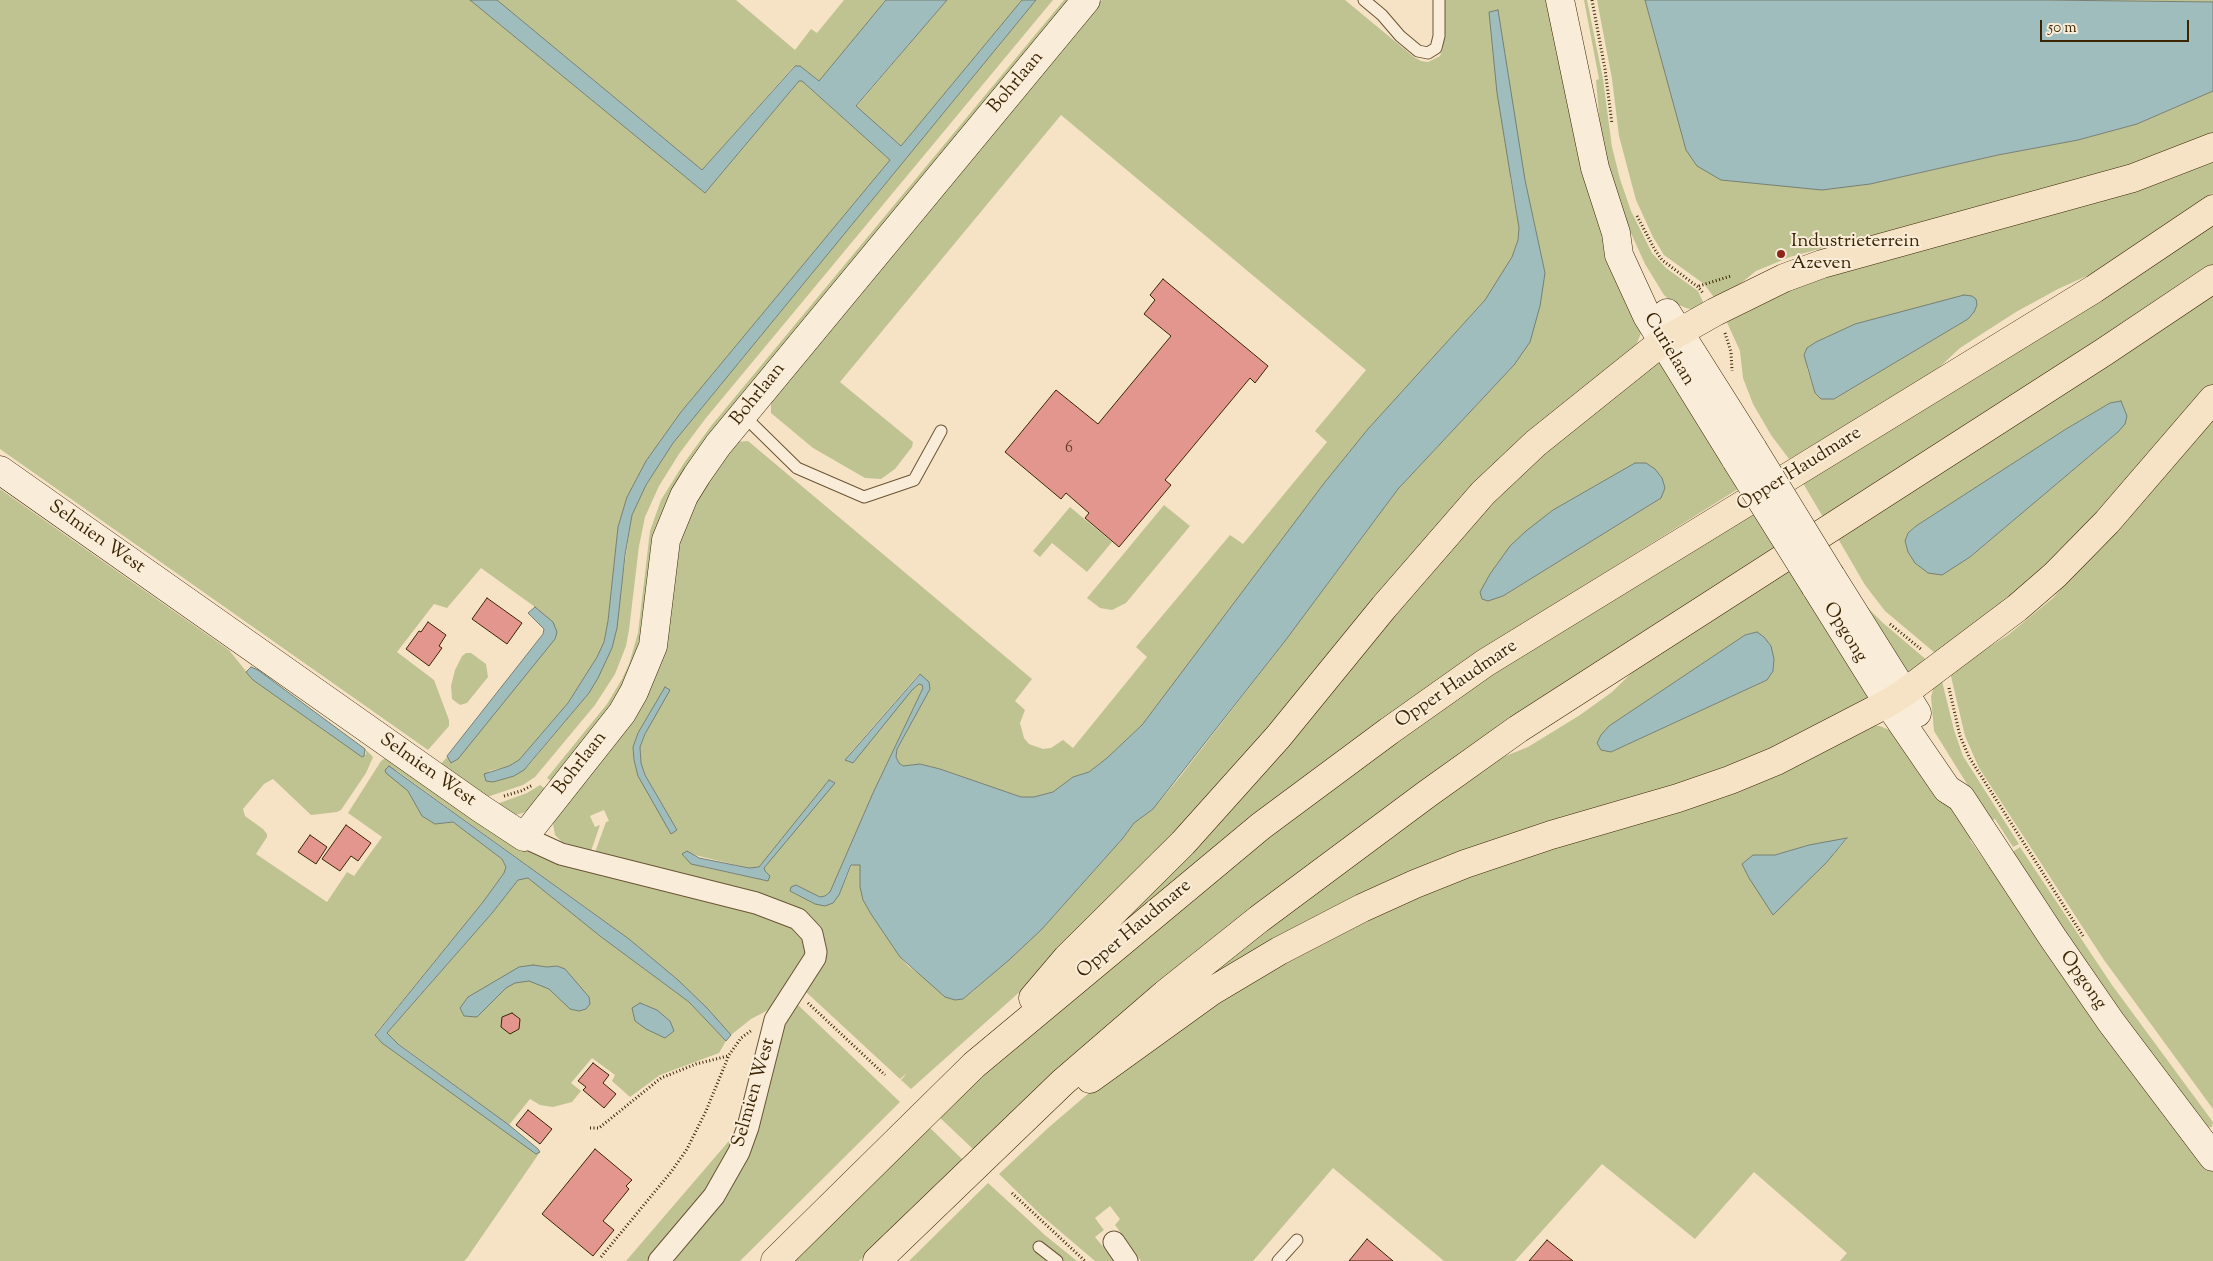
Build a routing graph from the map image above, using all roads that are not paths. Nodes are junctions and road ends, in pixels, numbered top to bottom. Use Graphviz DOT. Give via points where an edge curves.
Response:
graph roads {
  1 [pos="1086,0"];
  2 [pos="1364,0"];
  3 [pos="1439,0"];
  4 [pos="1560,0"];
  5 [pos="2213,147"];
  6 [pos="2213,208"];
  7 [pos="2213,279"];
  8 [pos="1671,337"];
  9 [pos="2213,399"];
  10 [pos="743,415"];
  11 [pos="942,431"];
  12 [pos="1744,454"];
  13 [pos="0,470"];
  14 [pos="1896,698"];
  15 [pos="524,837"];
  16 [pos="974,1065"];
  17 [pos="1006,1136"];
  18 [pos="2213,1156"];
  19 [pos="1297,1240"];
  20 [pos="1114,1242"];
  21 [pos="1040,1246"];
  22 [pos="659,1261"];
  23 [pos="775,1261"];
  24 [pos="878,1261"];
  25 [pos="1057,1261"];
  26 [pos="1127,1261"];
  27 [pos="1278,1261"];
  1 -- 10 [label="main road, Bohrlaan"];
  2 -- 3 [label="lane" via="1418,51 1428,53 1436,48 1439,36"];
  4 -- 8 [label="main road, Curielaan" via="1595,168 1616,233 1619,255 1643,308"];
  5 -- 8 [label="highway" via="2133,178 1822,264 1784,278"];
  6 -- 16 [label="highway, Opper Haudmare" via="2094,289 1485,663 1261,826"];
  7 -- 17 [label="highway" via="1518,729 1260,919 1165,994"];
  8 -- 12 [label="main road, Curielaan"];
  8 -- 16 [label="highway" via="1536,443 1483,492 1278,738 1183,843 1067,958"];
  9 -- 14 [label="highway" via="2108,522 2054,575 2017,608"];
  10 -- 11 [label="lane" via="797,468 864,497 914,480"];
  10 -- 15 [label="main road, Bohrlaan" via="697,476 673,520 663,558 653,646 634,692 622,713"];
  12 -- 14 [label="main road, Opgong, bridge"];
  13 -- 15 [label="main road, Selmien West"];
  14 -- 17 [label="highway" via="1776,761 1730,780 1465,864 1362,908 1278,951 1212,991 1110,1066"];
  14 -- 18 [label="main road, Opgong" via="1947,789 1961,798 2095,999"];
  15 -- 22 [label="street, Selmien West" via="561,854 756,902 798,919 812,934 816,952 809,969 775,1020 739,1152 714,1196"];
  16 -- 23 [label="highway, Opper Haudmare"];
  17 -- 24 [label="highway"];
  19 -- 27 [label="lane"];
  20 -- 26 [label="street"];
  21 -- 25 [label="lane"];
}
